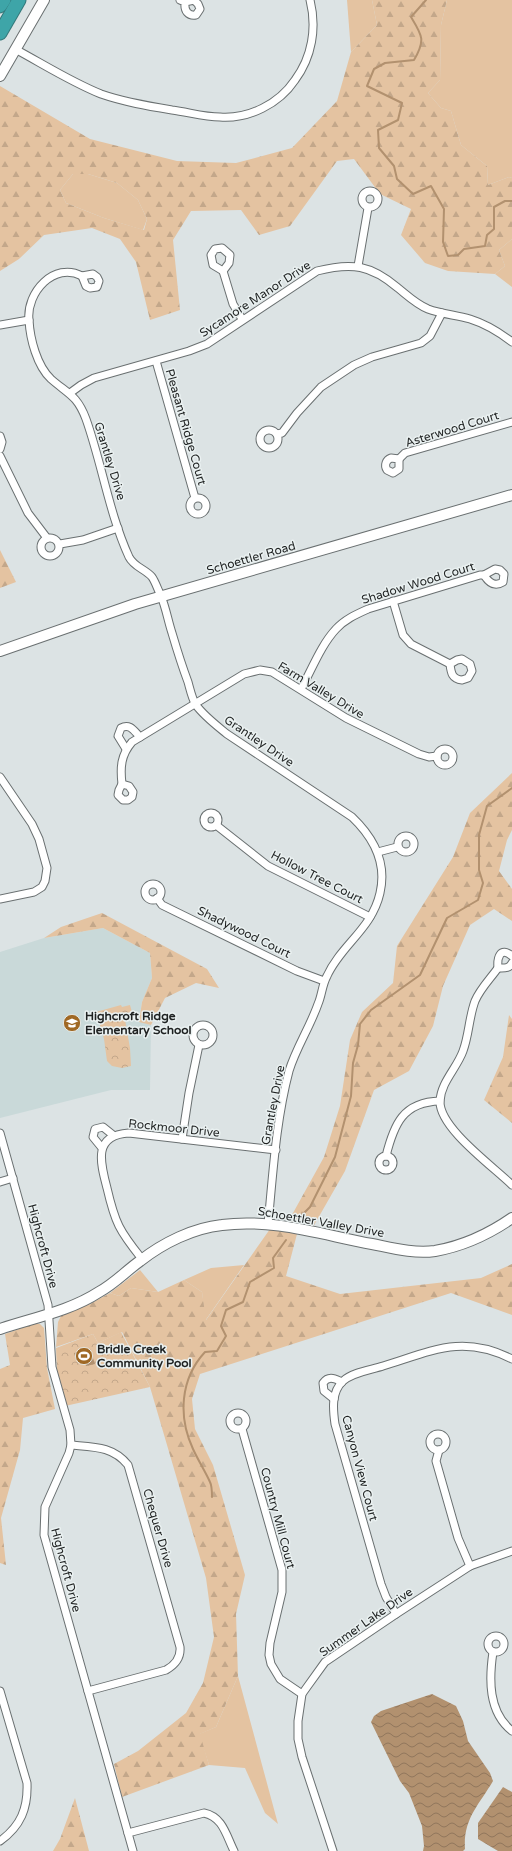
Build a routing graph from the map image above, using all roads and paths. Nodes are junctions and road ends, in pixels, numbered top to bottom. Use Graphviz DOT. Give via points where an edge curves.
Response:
graph roads {
  1 [pos="4,0"];
  2 [pos="19,0"];
  3 [pos="44,0"];
  4 [pos="310,0"];
  5 [pos="0,6"];
  6 [pos="0,33"];
  7 [pos="15,49"];
  8 [pos="0,76"];
  9 [pos="368,208"];
  10 [pos="358,266"];
  11 [pos="223,271"];
  12 [pos="82,276"];
  13 [pos="442,313"];
  14 [pos="242,319"];
  15 [pos="28,320"];
  16 [pos="0,325"];
  17 [pos="512,342"];
  18 [pos="156,361"];
  19 [pos="70,393"];
  20 [pos="512,422"];
  21 [pos="277,434"];
  22 [pos="0,436"];
  23 [pos="0,449"];
  24 [pos="0,456"];
  25 [pos="399,459"];
  26 [pos="512,495"];
  27 [pos="195,498"];
  28 [pos="118,528"];
  29 [pos="47,538"];
  30 [pos="60,544"];
  31 [pos="484,575"];
  32 [pos="161,597"];
  33 [pos="393,601"];
  34 [pos="0,651"];
  35 [pos="450,664"];
  36 [pos="302,689"];
  37 [pos="195,704"];
  38 [pos="140,737"];
  39 [pos="126,750"];
  40 [pos="437,756"];
  41 [pos="0,777"];
  42 [pos="122,784"];
  43 [pos="216,826"];
  44 [pos="397,846"];
  45 [pos="378,852"];
  46 [pos="157,898"];
  47 [pos="0,899"];
  48 [pos="370,916"];
  49 [pos="512,956"];
  50 [pos="512,963"];
  51 [pos="498,968"];
  52 [pos="324,981"];
  53 [pos="199,1045"];
  54 [pos="440,1101"];
  55 [pos="0,1133"];
  56 [pos="113,1135"];
  57 [pos="182,1140"];
  58 [pos="102,1148"];
  59 [pos="276,1150"];
  60 [pos="386,1156"];
  61 [pos="13,1178"];
  62 [pos="0,1182"];
  63 [pos="512,1185"];
  64 [pos="512,1218"];
  65 [pos="268,1224"];
  66 [pos="142,1259"];
  67 [pos="49,1314"];
  68 [pos="0,1329"];
  69 [pos="512,1359"];
  70 [pos="342,1382"];
  71 [pos="334,1399"];
  72 [pos="242,1429"];
  73 [pos="71,1445"];
  74 [pos="439,1450"];
  75 [pos="512,1551"];
  76 [pos="470,1566"];
  77 [pos="396,1614"];
  78 [pos="493,1652"];
  79 [pos="0,1690"];
  80 [pos="88,1691"];
  81 [pos="302,1694"];
  82 [pos="512,1731"];
  83 [pos="128,1833"];
  84 [pos="0,1841"];
  85 [pos="133,1851"];
  86 [pos="234,1851"];
  87 [pos="332,1851"];
  1 -- 5 [label="highway"];
  2 -- 6 [label="highway"];
  3 -- 7 [label="street"];
  4 -- 7 [label="street" via="313,33 310,52 303,69 278,99 250,114 221,118 149,106 102,94"];
  7 -- 8 [label="street"];
  9 -- 10 [label="street"];
  10 -- 13 [label="street, Sycamore Manor Drive" via="383,276 411,300"];
  10 -- 14 [label="street, Sycamore Manor Drive" via="338,266 317,271"];
  11 -- 14 [label="street" via="233,304"];
  12 -- 15 [label="street, Grantley Drive" via="74,272 46,279 31,298"];
  13 -- 17 [label="street, Sycamore Manor Drive" via="484,324"];
  13 -- 21 [label="street" via="430,336 421,343 372,357 354,365 321,387 282,433"];
  14 -- 18 [label="street, Sycamore Manor Drive" via="207,344"];
  15 -- 16 [label="street"];
  15 -- 19 [label="street, Grantley Drive" via="42,367 50,378"];
  18 -- 19 [label="street, Sycamore Manor Drive" via="94,378"];
  18 -- 27 [label="street, Pleasant Ridge Court"];
  19 -- 28 [label="street, Grantley Drive" via="79,404 85,418"];
  20 -- 25 [label="street, Asterwood Court" via="405,453"];
  22 -- 23 [label="street"];
  24 -- 29 [label="street" via="28,513"];
  26 -- 32 [label="street, Schoettler Road"];
  28 -- 30 [label="street" via="83,540"];
  28 -- 32 [label="street, Grantley Drive" via="130,557 138,568 152,577"];
  29 -- 30 [label="street" via="54,539"];
  29 -- 30 [label="street" via="41,546 46,555 55,555"];
  31 -- 33 [label="street, Shadow Wood Court"];
  32 -- 34 [label="street, Schoettler Road"];
  32 -- 37 [label="street, Grantley Drive"];
  33 -- 35 [label="street" via="403,635 410,644"];
  33 -- 36 [label="street, Shadow Wood Court" via="353,615 336,628"];
  36 -- 37 [label="street, Farm Valley Drive" via="272,672 253,671"];
  36 -- 40 [label="street, Farm Valley Drive" via="368,730 420,754"];
  37 -- 38 [label="street, Farm Valley Drive"];
  37 -- 45 [label="street, Grantley Drive" via="227,734 352,817 362,826"];
  38 -- 39 [label="street, Farm Valley Drive"];
  38 -- 39 [label="street" via="130,727 121,728 118,736"];
  39 -- 42 [label="street" via="121,764"];
  41 -- 47 [label="street" via="32,824 47,868 42,887 34,892"];
  43 -- 48 [label="street, Hollow Tree Court" via="268,866"];
  44 -- 45 [label="street"];
  45 -- 48 [label="street, Grantley Drive" via="382,873 380,893"];
  46 -- 52 [label="street, Shadywood Court" via="162,905"];
  48 -- 52 [label="street, Grantley Drive" via="356,938 333,963"];
  49 -- 51 [label="street" via="505,953 500,955 497,959"];
  50 -- 51 [label="street" via="507,968"];
  51 -- 54 [label="street" via="476,1000 464,1051 444,1085"];
  52 -- 59 [label="street, Grantley Drive" via="319,1003 290,1070"];
  53 -- 57 [label="street"];
  54 -- 60 [label="street" via="418,1104 400,1118"];
  54 -- 63 [label="street" via="446,1121 472,1149"];
  55 -- 61 [label="street, Highcroft Drive"];
  56 -- 57 [label="street, Rockmoor Drive" via="129,1133"];
  56 -- 58 [label="street, Rockmoor Drive"];
  56 -- 58 [label="street" via="103,1128 95,1130 93,1137"];
  57 -- 59 [label="street, Rockmoor Drive"];
  58 -- 66 [label="street" via="102,1168 114,1216"];
  59 -- 65 [label="street, Grantley Drive"];
  61 -- 62 [label="street"];
  61 -- 67 [label="street, Highcroft Drive"];
  64 -- 65 [label="street, Schoettler Valley Drive" via="480,1237 434,1251 409,1251"];
  65 -- 66 [label="street, Schoettler Valley Drive" via="241,1223 196,1230"];
  66 -- 67 [label="street, Schoettler Valley Drive" via="101,1292"];
  67 -- 68 [label="street, Schoettler Valley Drive"];
  67 -- 73 [label="street, Highcroft Drive" via="52,1367"];
  69 -- 70 [label="street" via="479,1347 451,1346 361,1373"];
  70 -- 71 [label="street, Canyon View Court"];
  70 -- 71 [label="street" via="332,1378 326,1379 323,1383 324,1391"];
  71 -- 77 [label="street, Canyon View Court" via="335,1424 381,1584"];
  72 -- 81 [label="street, Country Mill Court" via="282,1570 282,1592 270,1643 271,1664 280,1680"];
  73 -- 80 [label="street, Highcroft Drive" via="45,1507 44,1535"];
  73 -- 80 [label="street, Chequer Drive" via="108,1449 128,1465 180,1647 178,1658 172,1667 166,1670"];
  74 -- 76 [label="street" via="436,1461 458,1538"];
  75 -- 76 [label="street, Summer Lake Drive"];
  76 -- 77 [label="street, Summer Lake Drive"];
  77 -- 81 [label="street, Summer Lake Drive" via="325,1662"];
  78 -- 82 [label="street" via="491,1690 500,1718"];
  79 -- 84 [label="street" via="27,1782 26,1807 12,1832"];
  80 -- 83 [label="street, Highcroft Drive"];
  81 -- 87 [label="street, Summer Lake Drive" via="298,1739"];
  83 -- 85 [label="street, Highcroft Drive"];
  83 -- 86 [label="street" via="204,1813 217,1819"];
}
